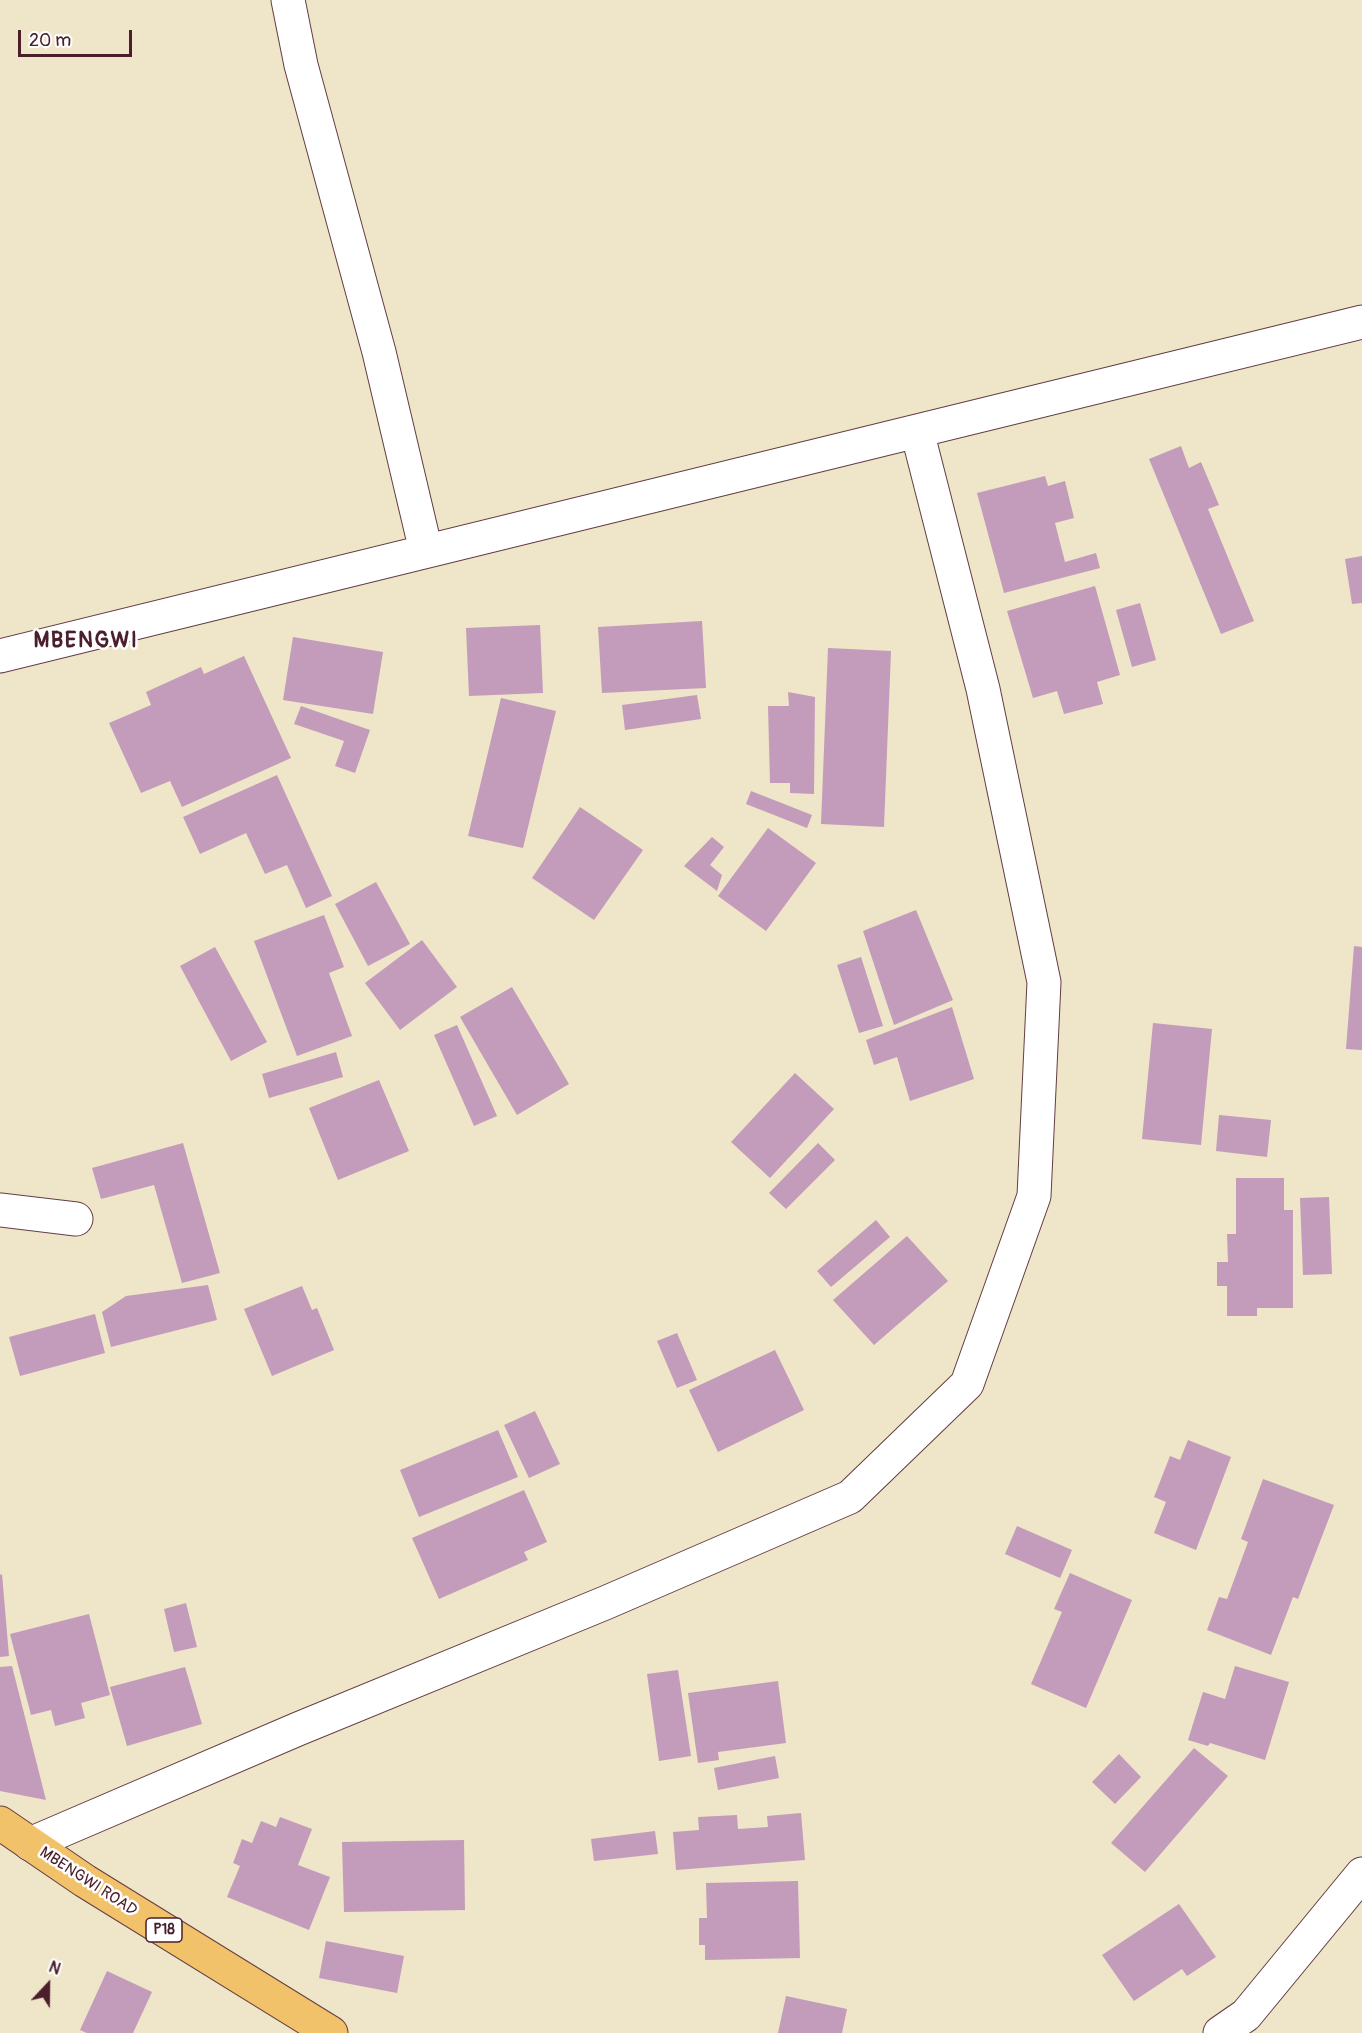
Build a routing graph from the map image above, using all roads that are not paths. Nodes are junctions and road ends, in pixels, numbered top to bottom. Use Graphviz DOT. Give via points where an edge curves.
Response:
graph roads {
  1 [pos="288,0"];
  2 [pos="1362,322"];
  3 [pos="917,430"];
  4 [pos="426,551"];
  5 [pos="0,656"];
  6 [pos="0,1210"];
  7 [pos="76,1219"];
  8 [pos="0,1823"];
  9 [pos="30,1844"];
  10 [pos="1362,1874"];
  11 [pos="331,2033"];
  12 [pos="1220,2033"];
  1 -- 4 [label="street" via="301,65 379,352"];
  2 -- 3 [label="street"];
  3 -- 4 [label="street"];
  3 -- 9 [label="street" via="983,689 1044,982 1034,1196 967,1384 850,1497"];
  4 -- 5 [label="street"];
  6 -- 7 [label="street"];
  8 -- 9 [label="main road, MBENGWI ROAD / P18"];
  9 -- 11 [label="main road, MBENGWI ROAD / P18"];
  10 -- 12 [label="street" via="1246,2015"];
}
